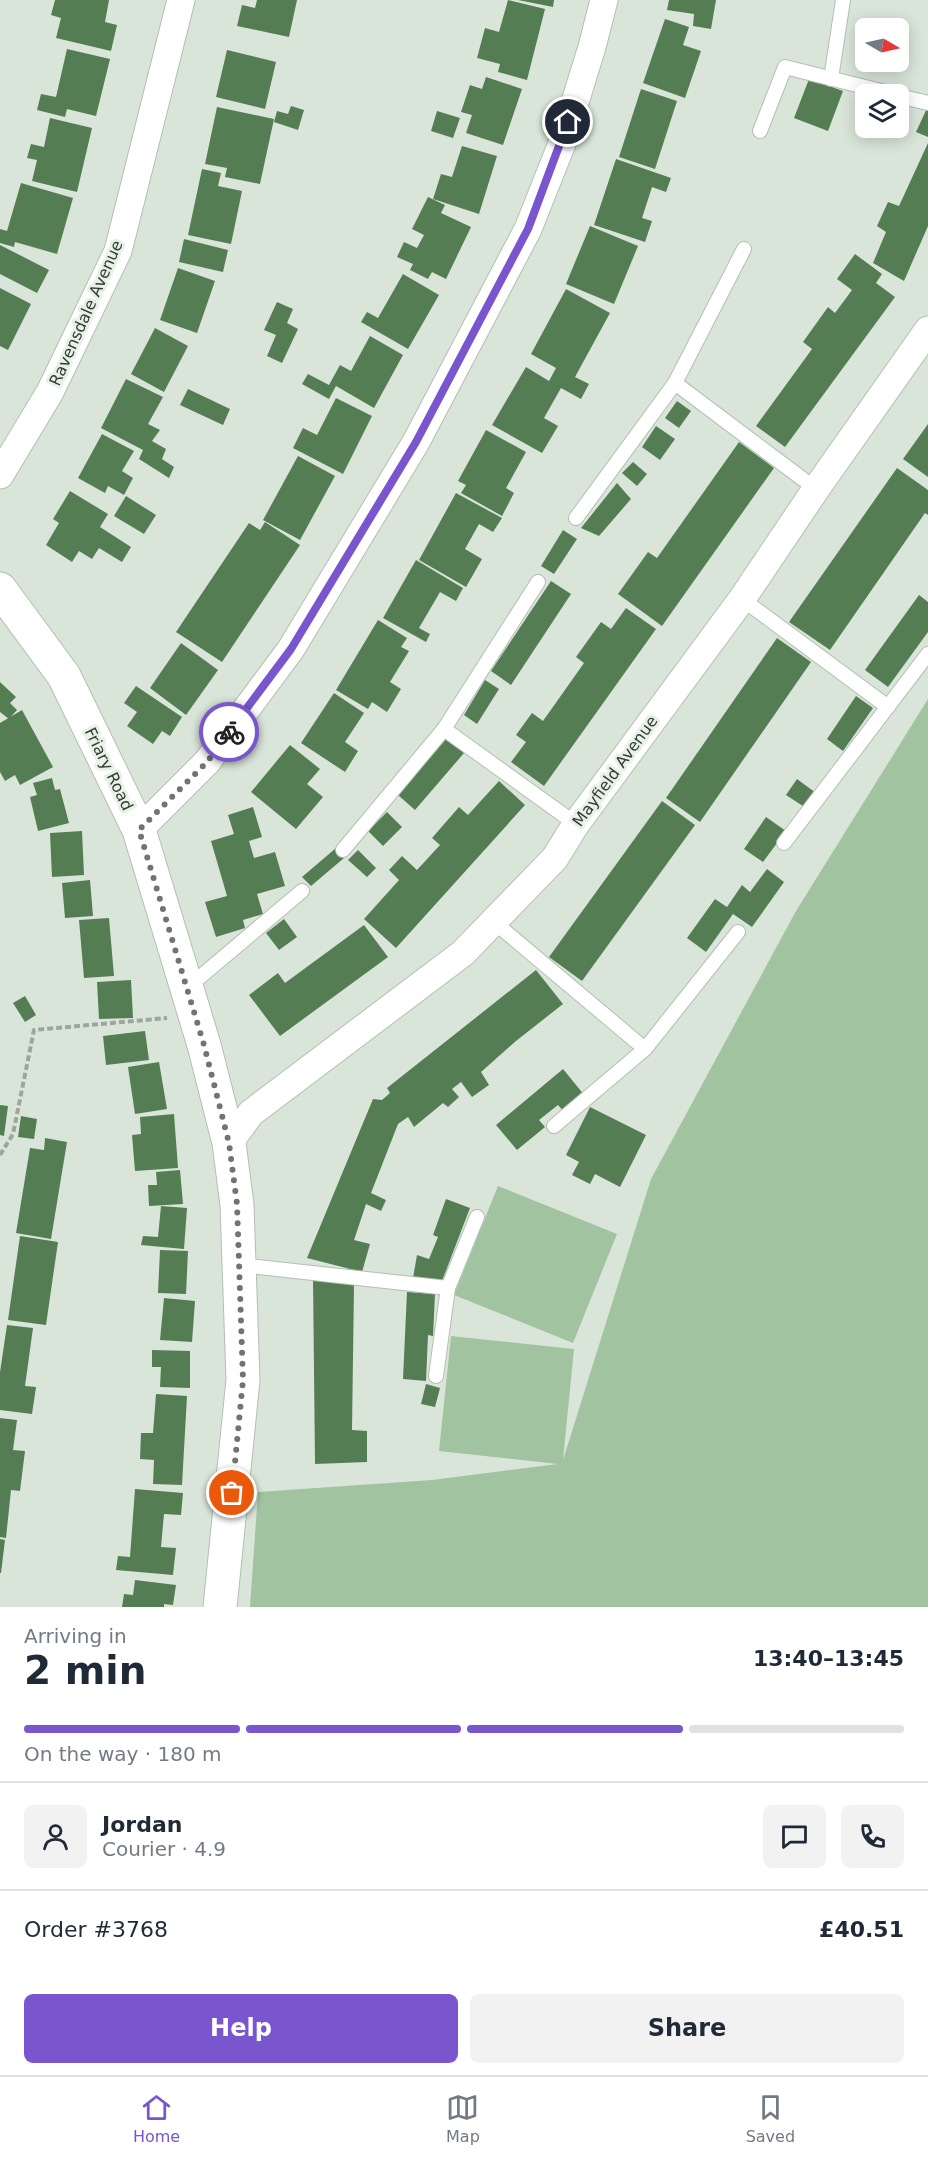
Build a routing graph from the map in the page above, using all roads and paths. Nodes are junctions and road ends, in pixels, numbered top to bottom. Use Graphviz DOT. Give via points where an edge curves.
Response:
graph roads {
  1 [pos="181,0"];
  2 [pos="604,0"];
  3 [pos="843,0"];
  4 [pos="831,79"];
  5 [pos="855,85"];
  6 [pos="909,99"];
  7 [pos="928,103"];
  8 [pos="760,131"];
  9 [pos="744,249"];
  10 [pos="928,330"];
  11 [pos="675,383"];
  12 [pos="0,475"];
  13 [pos="816,489"];
  14 [pos="576,518"];
  15 [pos="538,582"];
  16 [pos="0,589"];
  17 [pos="742,599"];
  18 [pos="928,654"];
  19 [pos="888,707"];
  20 [pos="444,729"];
  21 [pos="576,824"];
  22 [pos="139,830"];
  23 [pos="784,843"];
  24 [pos="343,850"];
  25 [pos="302,891"];
  26 [pos="494,922"];
  27 [pos="738,932"];
  28 [pos="191,1002"];
  29 [pos="645,1049"];
  30 [pos="554,1126"];
  31 [pos="229,1143"];
  32 [pos="0,1155"];
  33 [pos="477,1217"];
  34 [pos="240,1265"];
  35 [pos="448,1288"];
  36 [pos="436,1376"];
  37 [pos="220,1607"];
  1 -- 12 [label="street, Ravensdale Avenue" via="118,251 50,392"];
  2 -- 22 [label="street" via="566,131 528,229 416,442 291,649 207,762"];
  3 -- 4 [label="lane"];
  4 -- 5 [label="lane"];
  4 -- 8 [label="lane" via="785,67"];
  6 -- 7 [label="lane"];
  9 -- 11 [label="lane"];
  10 -- 13 [label="street, Mayfield Avenue"];
  11 -- 13 [label="lane"];
  11 -- 14 [label="lane"];
  13 -- 17 [label="street, Mayfield Avenue"];
  15 -- 20 [label="lane"];
  16 -- 22 [label="street, Friary Road" via="64,676"];
  17 -- 19 [label="lane"];
  17 -- 21 [label="street, Mayfield Avenue"];
  18 -- 19 [label="lane"];
  19 -- 23 [label="lane"];
  20 -- 21 [label="lane"];
  20 -- 24 [label="lane"];
  21 -- 26 [label="street, Mayfield Avenue" via="555,858"];
  22 -- 28 [label="street, Friary Road"];
  25 -- 28 [label="lane"];
  26 -- 29 [label="lane"];
  26 -- 31 [label="street, Mayfield Avenue" via="463,953 251,1113"];
  27 -- 29 [label="lane"];
  28 -- 31 [label="street, Friary Road"];
  28 -- 32 [label="path" via="34,1030 13,1134"];
  29 -- 30 [label="lane"];
  31 -- 34 [label="street, Friary Road"];
  33 -- 35 [label="lane"];
  34 -- 35 [label="lane"];
  34 -- 37 [label="street, Friary Road" via="243,1380"];
  35 -- 36 [label="lane"];
}
